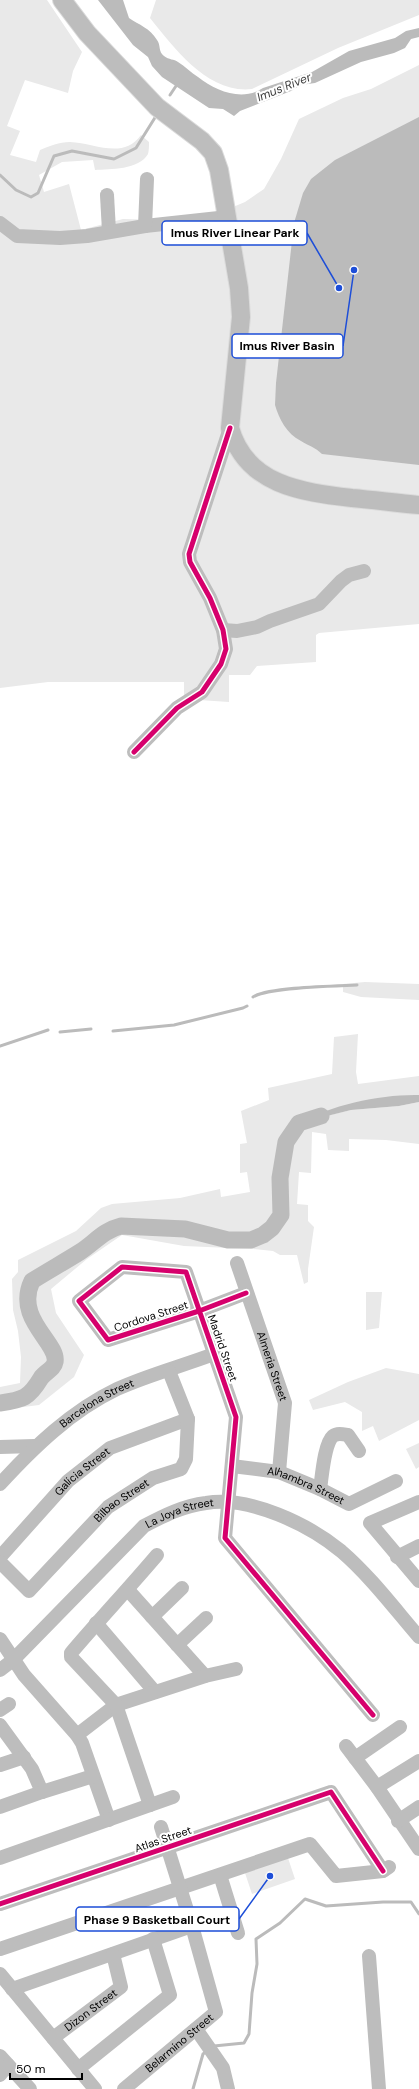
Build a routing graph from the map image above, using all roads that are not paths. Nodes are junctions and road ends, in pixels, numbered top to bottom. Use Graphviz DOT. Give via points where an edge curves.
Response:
graph roads {
  1 [pos="62,0"];
  2 [pos="147,179"];
  3 [pos="107,195"];
  4 [pos="228,217"];
  5 [pos="0,223"];
  6 [pos="145,226"];
  7 [pos="109,231"];
  8 [pos="230,428"];
  9 [pos="419,505"];
  10 [pos="364,571"];
  11 [pos="223,630"];
  12 [pos="134,752"];
  13 [pos="237,1262"];
  14 [pos="246,1293"];
  15 [pos="199,1311"];
  16 [pos="108,1340"];
  17 [pos="214,1354"];
  18 [pos="169,1371"];
  19 [pos="188,1419"];
  20 [pos="36,1446"];
  21 [pos="0,1447"];
  22 [pos="359,1451"];
  23 [pos="232,1466"];
  24 [pos="279,1472"];
  25 [pos="2,1477"];
  26 [pos="396,1481"];
  27 [pos="320,1489"];
  28 [pos="419,1502"];
  29 [pos="228,1503"];
  30 [pos="419,1546"];
  31 [pos="157,1555"];
  32 [pos="0,1557"];
  33 [pos="397,1557"];
  34 [pos="0,1562"];
  35 [pos="419,1581"];
  36 [pos="182,1588"];
  37 [pos="128,1590"];
  38 [pos="152,1617"];
  39 [pos="206,1618"];
  40 [pos="96,1623"];
  41 [pos="419,1637"];
  42 [pos="0,1638"];
  43 [pos="177,1645"];
  44 [pos="13,1660"];
  45 [pos="236,1669"];
  46 [pos="0,1670"];
  47 [pos="205,1676"];
  48 [pos="155,1692"];
  49 [pos="116,1705"];
  50 [pos="373,1715"];
  51 [pos="0,1725"];
  52 [pos="400,1728"];
  53 [pos="77,1735"];
  54 [pos="346,1746"];
  55 [pos="24,1757"];
  56 [pos="355,1758"];
  57 [pos="419,1761"];
  58 [pos="0,1765"];
  59 [pos="94,1776"];
  60 [pos="377,1787"];
  61 [pos="42,1792"];
  62 [pos="173,1797"];
  63 [pos="150,1805"];
  64 [pos="0,1807"];
  65 [pos="419,1807"];
  66 [pos="109,1820"];
  67 [pos="398,1821"];
  68 [pos="161,1827"];
  69 [pos="168,1848"];
  70 [pos="419,1849"];
  71 [pos="0,1858"];
  72 [pos="220,1875"];
  73 [pos="180,1889"];
  74 [pos="0,1904"];
  75 [pos="192,1926"];
  76 [pos="238,1933"];
  77 [pos="153,1939"];
  78 [pos="0,1949"];
  79 [pos="113,1954"];
  80 [pos="369,1956"];
  81 [pos="0,1974"];
  82 [pos="12,1989"];
  83 [pos="196,2029"];
  84 [pos="53,2038"];
  85 [pos="3,2065"];
  86 [pos="78,2069"];
  87 [pos="30,2089"];
  88 [pos="95,2089"];
  89 [pos="124,2089"];
  90 [pos="228,2089"];
  91 [pos="379,2089"];
  1 -- 4 [label="main road" via="87,33 157,107 197,136 213,153"];
  2 -- 6 [label="street"];
  3 -- 7 [label="street"];
  4 -- 6 [label="street"];
  4 -- 8 [label="main road" via="241,317"];
  5 -- 7 [label="street" via="17,236 31,238 87,236"];
  6 -- 7 [label="street"];
  8 -- 9 [label="main road" via="234,444 255,469 271,480 309,492"];
  8 -- 11 [label="street" via="189,554 190,562 210,598"];
  10 -- 11 [label="street" via="349,575 319,604 257,627 237,631"];
  11 -- 12 [label="street" via="226,649 212,680 202,692 177,708"];
  13 -- 14 [label="street, Almeria Street"];
  14 -- 15 [label="street, Cordova Street"];
  14 -- 24 [label="street, Almeria Street" via="285,1403"];
  15 -- 16 [label="street, Cordova Street"];
  15 -- 16 [label="street, Madrid Street" via="186,1272 122,1267 79,1301"];
  15 -- 17 [label="street, Madrid Street"];
  17 -- 18 [label="street, Barcelona Street"];
  17 -- 23 [label="street, Madrid Street" via="236,1417"];
  18 -- 19 [label="street, Bilbao Street"];
  18 -- 20 [label="street, Barcelona Street" via="118,1389 84,1408"];
  19 -- 32 [label="street, Galicia Street" via="110,1448 68,1481"];
  19 -- 34 [label="street, Bilbao Street" via="186,1459 180,1469 153,1478 108,1507 29,1591"];
  20 -- 21 [label="street"];
  20 -- 25 [label="street, Barcelona Street"];
  22 -- 27 [label="street" via="348,1435 333,1436 328,1443"];
  23 -- 24 [label="street, Alhambra Street"];
  23 -- 29 [label="street, Madrid Street"];
  24 -- 27 [label="street, Alhambra Street"];
  26 -- 27 [label="street, Alhambra Street" via="349,1504"];
  28 -- 33 [label="street" via="370,1523"];
  29 -- 41 [label="street, La Joya Street" via="274,1513 298,1522 331,1544 356,1566"];
  29 -- 44 [label="street, La Joya Street" via="208,1502 187,1507 170,1512 144,1526"];
  29 -- 50 [label="street, Madrid Street" via="224,1538"];
  30 -- 33 [label="street"];
  31 -- 37 [label="street"];
  33 -- 35 [label="street"];
  36 -- 38 [label="street"];
  37 -- 38 [label="street"];
  37 -- 40 [label="street"];
  38 -- 43 [label="street"];
  39 -- 43 [label="street"];
  40 -- 48 [label="street"];
  40 -- 49 [label="street" via="71,1653 71,1657"];
  42 -- 44 [label="street"];
  43 -- 47 [label="street"];
  44 -- 46 [label="street, La Joya Street"];
  44 -- 53 [label="street"];
  45 -- 47 [label="street"];
  47 -- 48 [label="street"];
  48 -- 49 [label="street"];
  49 -- 53 [label="street"];
  49 -- 63 [label="street"];
  51 -- 55 [label="street"];
  52 -- 56 [label="street"];
  53 -- 59 [label="street"];
  54 -- 56 [label="street"];
  55 -- 58 [label="street"];
  55 -- 61 [label="street"];
  56 -- 60 [label="street"];
  57 -- 60 [label="street"];
  59 -- 61 [label="street"];
  59 -- 66 [label="street"];
  60 -- 67 [label="street"];
  61 -- 64 [label="street"];
  62 -- 63 [label="street"];
  63 -- 66 [label="street"];
  65 -- 67 [label="street"];
  66 -- 71 [label="street"];
  67 -- 70 [label="street"];
  68 -- 69 [label="street, Belarmino Street"];
  69 -- 72 [label="street, Atlas Street" via="331,1792 387,1868 336,1876 310,1844"];
  69 -- 73 [label="street, Belarmino Street"];
  69 -- 74 [label="street, Atlas Street"];
  72 -- 73 [label="street"];
  72 -- 76 [label="street"];
  73 -- 75 [label="street, Belarmino Street"];
  73 -- 78 [label="street"];
  75 -- 77 [label="street"];
  75 -- 83 [label="street, Belarmino Street" via="216,2012"];
  77 -- 79 [label="street"];
  77 -- 86 [label="street" via="170,1995"];
  79 -- 82 [label="street"];
  79 -- 84 [label="street, Dizon Street" via="121,1987"];
  80 -- 91 [label="street"];
  81 -- 82 [label="street"];
  82 -- 84 [label="street"];
  83 -- 89 [label="street, Belarmino Street"];
  83 -- 90 [label="street" via="223,2068"];
  84 -- 86 [label="street"];
  85 -- 87 [label="street"];
  86 -- 88 [label="street"];
}
